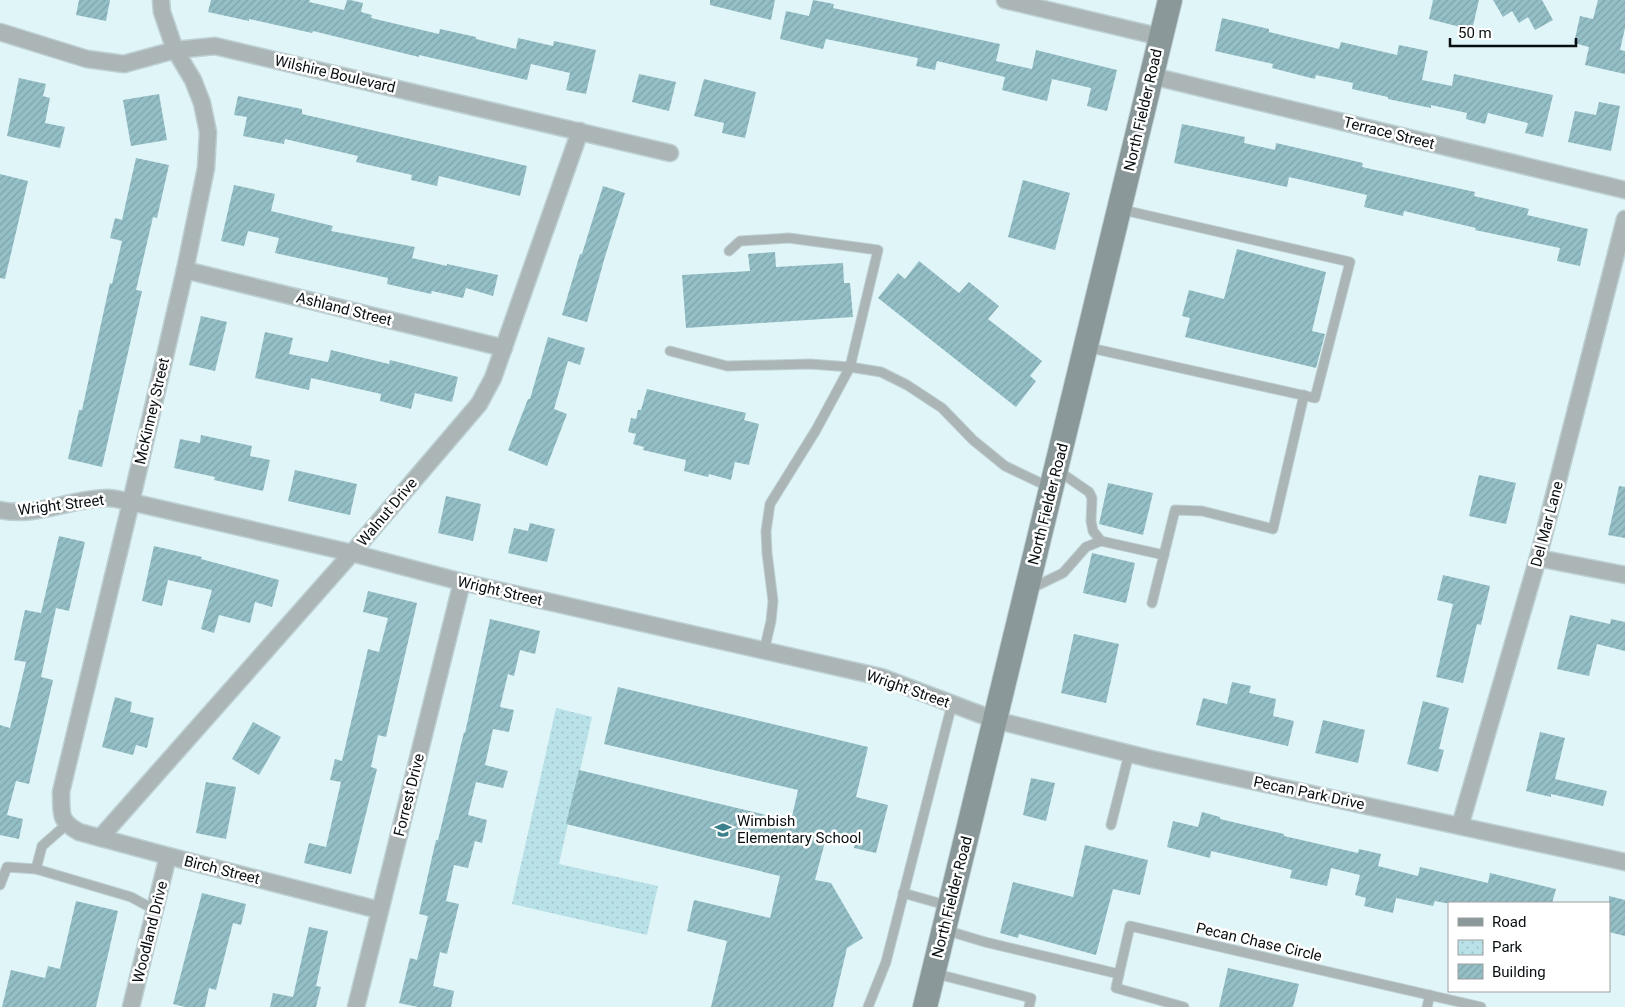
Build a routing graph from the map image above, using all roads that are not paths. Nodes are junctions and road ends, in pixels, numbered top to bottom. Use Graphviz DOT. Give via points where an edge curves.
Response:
graph roads {
  1 [pos="161,0"];
  2 [pos="1005,0"];
  3 [pos="1170,0"];
  4 [pos="0,32"];
  5 [pos="1161,37"];
  6 [pos="175,50"];
  7 [pos="1152,76"];
  8 [pos="580,131"];
  9 [pos="670,153"];
  10 [pos="1625,190"];
  11 [pos="1119,209"];
  12 [pos="1625,219"];
  13 [pos="729,251"];
  14 [pos="185,270"];
  15 [pos="1086,347"];
  16 [pos="504,348"];
  17 [pos="670,351"];
  18 [pos="850,367"];
  19 [pos="1304,395"];
  20 [pos="1054,479"];
  21 [pos="131,502"];
  22 [pos="0,510"];
  23 [pos="1101,541"];
  24 [pos="352,553"];
  25 [pos="1164,555"];
  26 [pos="1538,558"];
  27 [pos="1625,576"];
  28 [pos="462,582"];
  29 [pos="1026,591"];
  30 [pos="1152,603"];
  31 [pos="764,651"];
  32 [pos="952,704"];
  33 [pos="995,720"];
  34 [pos="1129,754"];
  35 [pos="66,825"];
  36 [pos="1111,825"];
  37 [pos="1460,826"];
  38 [pos="100,838"];
  39 [pos="168,856"];
  40 [pos="1625,862"];
  41 [pos="36,869"];
  42 [pos="0,885"];
  43 [pos="903,893"];
  44 [pos="950,906"];
  45 [pos="155,910"];
  46 [pos="380,910"];
  47 [pos="944,930"];
  48 [pos="932,973"];
  49 [pos="1119,974"];
  50 [pos="1430,995"];
  51 [pos="131,1007"];
  52 [pos="356,1007"];
  53 [pos="868,1007"];
  54 [pos="925,1007"];
  55 [pos="1029,1007"];
  56 [pos="1184,1007"];
  57 [pos="1427,1007"];
  58 [pos="1480,1007"];
  1 -- 6 [label="street, McKinney Street"];
  2 -- 5 [label="street"];
  3 -- 5 [label="main road, North Fielder Road"];
  4 -- 6 [label="street, Wilshire Boulevard" via="87,59 124,64"];
  5 -- 7 [label="main road, North Fielder Road"];
  6 -- 8 [label="street, Wilshire Boulevard" via="215,46"];
  6 -- 14 [label="street, McKinney Street" via="202,103 208,132 206,168"];
  7 -- 10 [label="street, Terrace Street"];
  7 -- 11 [label="main road, North Fielder Road"];
  8 -- 9 [label="street, Wilshire Boulevard"];
  8 -- 16 [label="street, Walnut Drive"];
  11 -- 15 [label="main road, North Fielder Road"];
  11 -- 19 [label="lane" via="1350,262 1315,398"];
  12 -- 26 [label="street, Del Mar Lane"];
  13 -- 18 [label="lane" via="740,241 790,238 878,250"];
  14 -- 16 [label="street, Ashland Street"];
  14 -- 21 [label="street, McKinney Street"];
  15 -- 19 [label="lane"];
  15 -- 20 [label="main road, North Fielder Road"];
  16 -- 24 [label="street, Walnut Drive" via="479,404"];
  17 -- 18 [label="lane" via="727,366 810,364"];
  18 -- 20 [label="lane" via="881,372 907,385 942,408 973,440 1005,466"];
  18 -- 31 [label="lane" via="770,504 766,538 773,601"];
  19 -- 25 [label="lane" via="1273,529 1202,511 1175,510"];
  20 -- 23 [label="lane" via="1090,492 1093,531"];
  20 -- 29 [label="main road, North Fielder Road"];
  21 -- 22 [label="street, Wright Street" via="108,498 32,512"];
  21 -- 24 [label="street, Wright Street"];
  21 -- 35 [label="street, McKinney Street" via="61,792 62,816"];
  23 -- 25 [label="lane"];
  23 -- 29 [label="lane" via="1086,547 1063,573"];
  24 -- 28 [label="street, Wright Street"];
  24 -- 38 [label="street, Walnut Drive"];
  25 -- 30 [label="lane"];
  26 -- 27 [label="street"];
  26 -- 37 [label="street, Del Mar Lane"];
  28 -- 31 [label="street, Wright Street"];
  28 -- 46 [label="street, Forrest Drive"];
  29 -- 33 [label="main road, North Fielder Road"];
  31 -- 32 [label="street, Wright Street" via="881,677"];
  32 -- 33 [label="street, Wright Street"];
  32 -- 43 [label="lane"];
  33 -- 34 [label="street, Pecan Park Drive"];
  33 -- 44 [label="main road, North Fielder Road"];
  34 -- 36 [label="lane"];
  34 -- 37 [label="street, Pecan Park Drive"];
  35 -- 38 [label="street, Birch Street"];
  35 -- 41 [label="lane" via="42,846"];
  37 -- 40 [label="street, Pecan Park Drive"];
  38 -- 39 [label="street, Birch Street"];
  39 -- 45 [label="street, Woodland Drive"];
  39 -- 46 [label="street, Birch Street"];
  41 -- 42 [label="lane" via="7,867"];
  41 -- 45 [label="lane" via="131,897"];
  43 -- 44 [label="lane"];
  43 -- 53 [label="lane" via="886,962"];
  44 -- 47 [label="main road, North Fielder Road"];
  45 -- 51 [label="street, Woodland Drive"];
  46 -- 52 [label="street, Forrest Drive"];
  47 -- 48 [label="main road, North Fielder Road"];
  47 -- 49 [label="lane"];
  48 -- 54 [label="main road, North Fielder Road"];
  48 -- 55 [label="lane" via="1031,998"];
  49 -- 50 [label="lane, Pecan Chase Circle" via="1130,926"];
  49 -- 56 [label="lane" via="1116,988"];
  50 -- 57 [label="lane"];
  50 -- 58 [label="lane, Pecan Chase Circle"];
}
